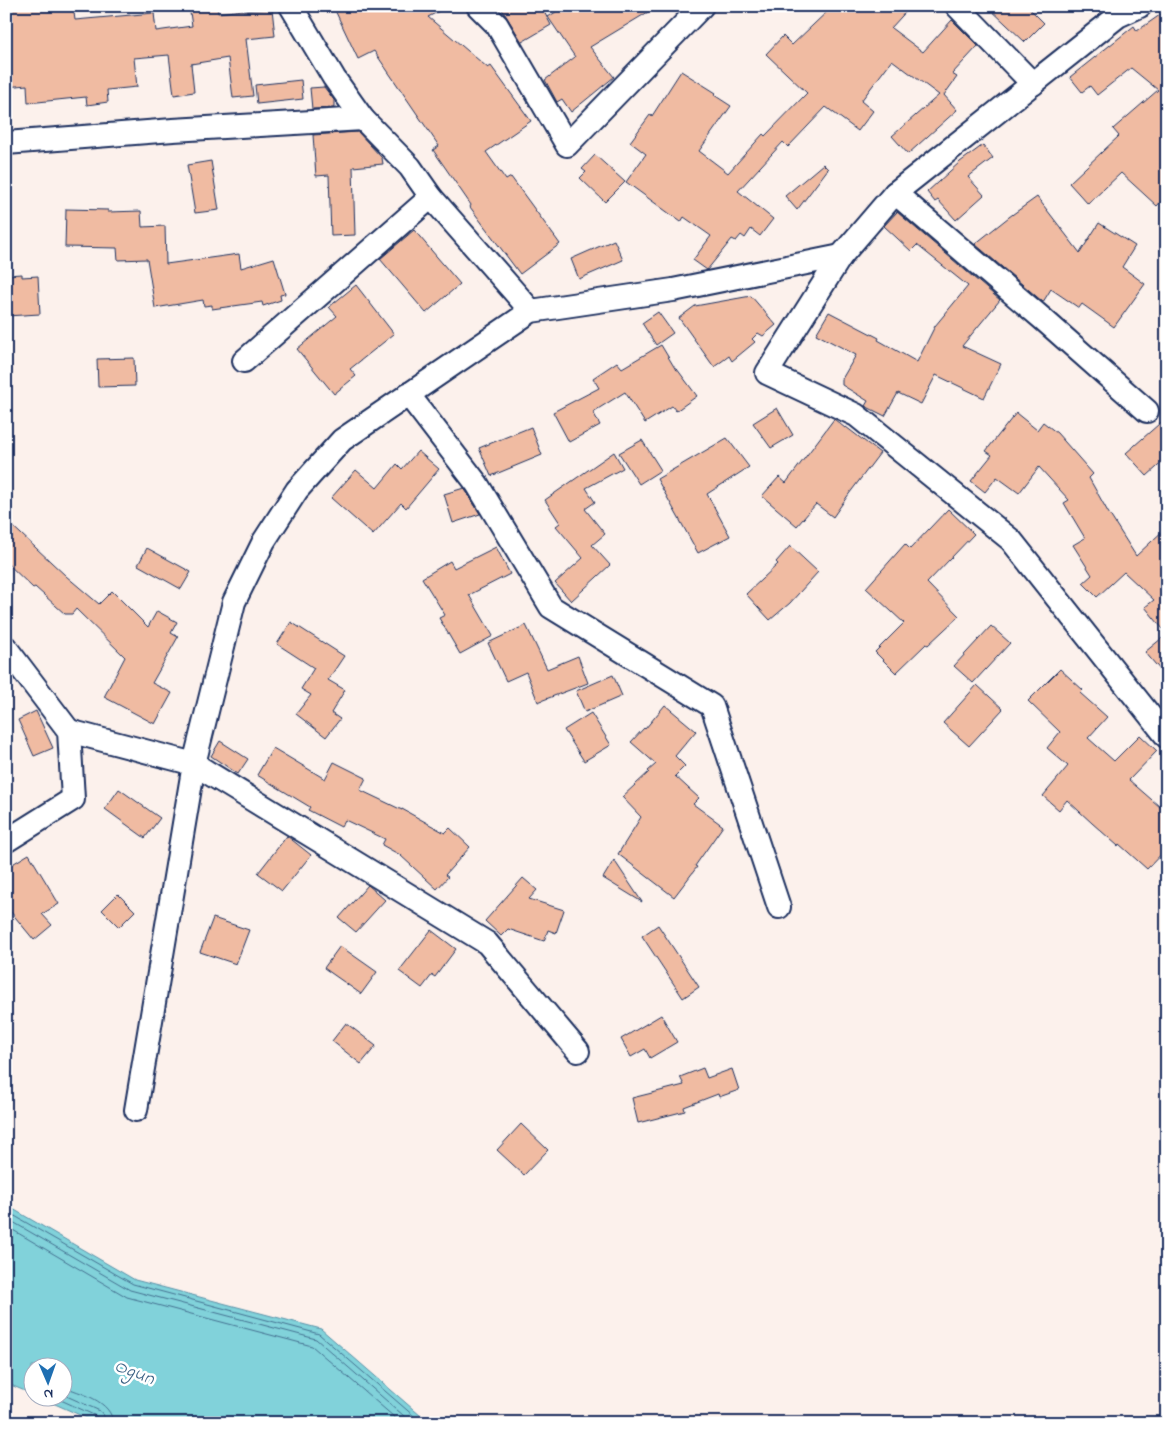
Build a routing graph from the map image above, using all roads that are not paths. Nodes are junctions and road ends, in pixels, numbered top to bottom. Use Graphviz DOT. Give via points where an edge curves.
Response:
graph roads {
  1 [pos="291,6"];
  2 [pos="478,6"];
  3 [pos="702,6"];
  4 [pos="957,6"];
  5 [pos="1140,6"];
  6 [pos="1033,84"];
  7 [pos="363,119"];
  8 [pos="6,143"];
  9 [pos="895,194"];
  10 [pos="432,197"];
  11 [pos="842,256"];
  12 [pos="530,311"];
  13 [pos="244,361"];
  14 [pos="408,394"];
  15 [pos="1146,411"];
  16 [pos="6,648"];
  17 [pos="68,731"];
  18 [pos="1167,736"];
  19 [pos="194,764"];
  20 [pos="6,840"];
  21 [pos="779,907"];
  22 [pos="578,1051"];
  23 [pos="136,1110"];
  1 -- 7 [label="street"];
  2 -- 3 [label="street" via="497,24 567,145"];
  4 -- 6 [label="street"];
  5 -- 6 [label="street" via="1118,16"];
  6 -- 9 [label="street"];
  7 -- 8 [label="street"];
  7 -- 10 [label="street" via="410,167"];
  9 -- 11 [label="street"];
  9 -- 15 [label="street"];
  10 -- 12 [label="street"];
  10 -- 13 [label="street"];
  11 -- 12 [label="street" via="673,290"];
  11 -- 18 [label="street" via="767,373 856,415 1011,540"];
  12 -- 14 [label="street"];
  14 -- 19 [label="street" via="342,440 297,490 264,541 234,602"];
  14 -- 21 [label="street" via="477,484 551,608 712,706"];
  16 -- 17 [label="street"];
  17 -- 19 [label="street"];
  17 -- 20 [label="street" via="73,800"];
  19 -- 22 [label="street" via="487,943"];
  19 -- 23 [label="street"];
}
